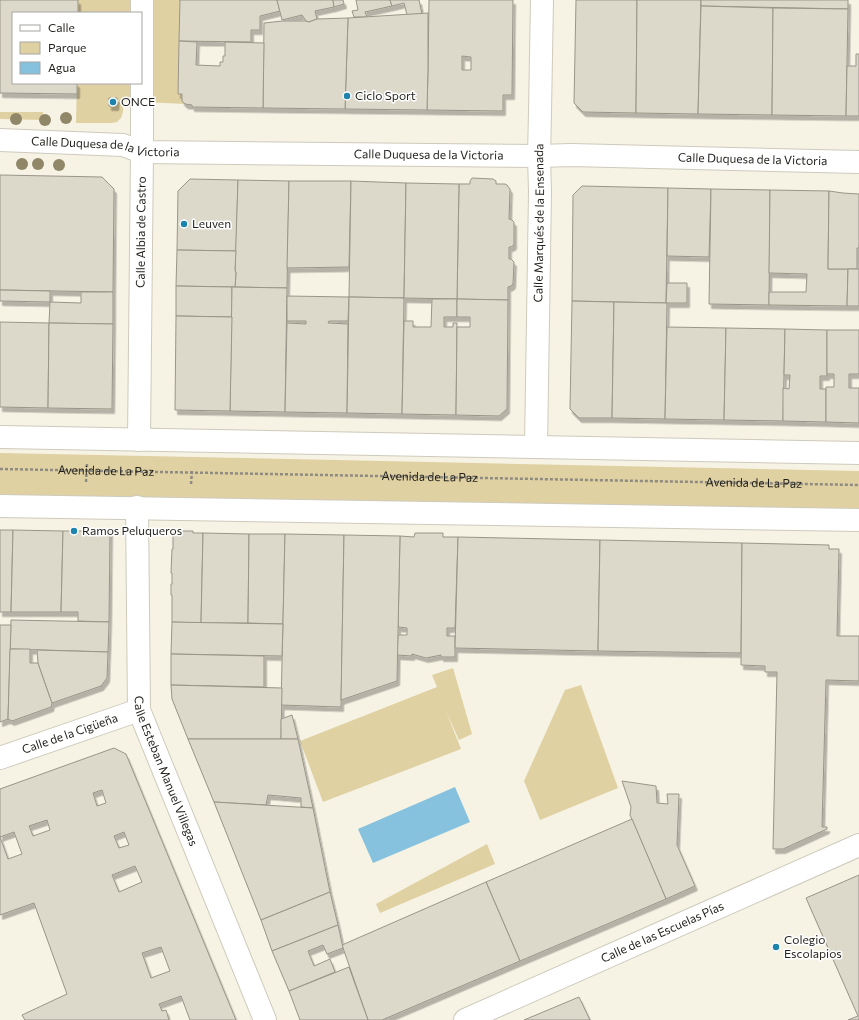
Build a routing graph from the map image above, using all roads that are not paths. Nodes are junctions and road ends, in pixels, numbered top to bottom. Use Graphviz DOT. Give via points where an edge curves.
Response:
graph roads {
  1 [pos="142,0"];
  2 [pos="542,0"];
  3 [pos="0,140"];
  4 [pos="142,152"];
  5 [pos="539,156"];
  6 [pos="859,162"];
  7 [pos="0,437"];
  8 [pos="140,440"];
  9 [pos="536,447"];
  10 [pos="859,453"];
  11 [pos="0,506"];
  12 [pos="137,507"];
  13 [pos="859,520"];
  14 [pos="139,710"];
  15 [pos="0,758"];
  16 [pos="859,845"];
  17 [pos="265,1020"];
  18 [pos="465,1020"];
  1 -- 4 [label="street, Calle Albia de Castro"];
  2 -- 5 [label="street, Calle Marqués de la Ensenada"];
  3 -- 4 [label="street, Calle Duquesa de la Victoria" via="122,145"];
  4 -- 5 [label="street, Calle Duquesa de la Victoria"];
  4 -- 8 [label="street, Calle Albia de Castro"];
  5 -- 6 [label="street, Calle Duquesa de la Victoria"];
  5 -- 9 [label="street, Calle Marqués de la Ensenada"];
  7 -- 8 [label="street"];
  8 -- 9 [label="street"];
  9 -- 10 [label="street"];
  11 -- 12 [label="street"];
  12 -- 13 [label="street"];
  12 -- 14 [label="street, Calle Esteban Manuel Villegas"];
  14 -- 15 [label="street, Calle de la Cigüeña"];
  14 -- 17 [label="street, Calle Esteban Manuel Villegas"];
  16 -- 18 [label="street, Calle de las Escuelas Pías"];
}
